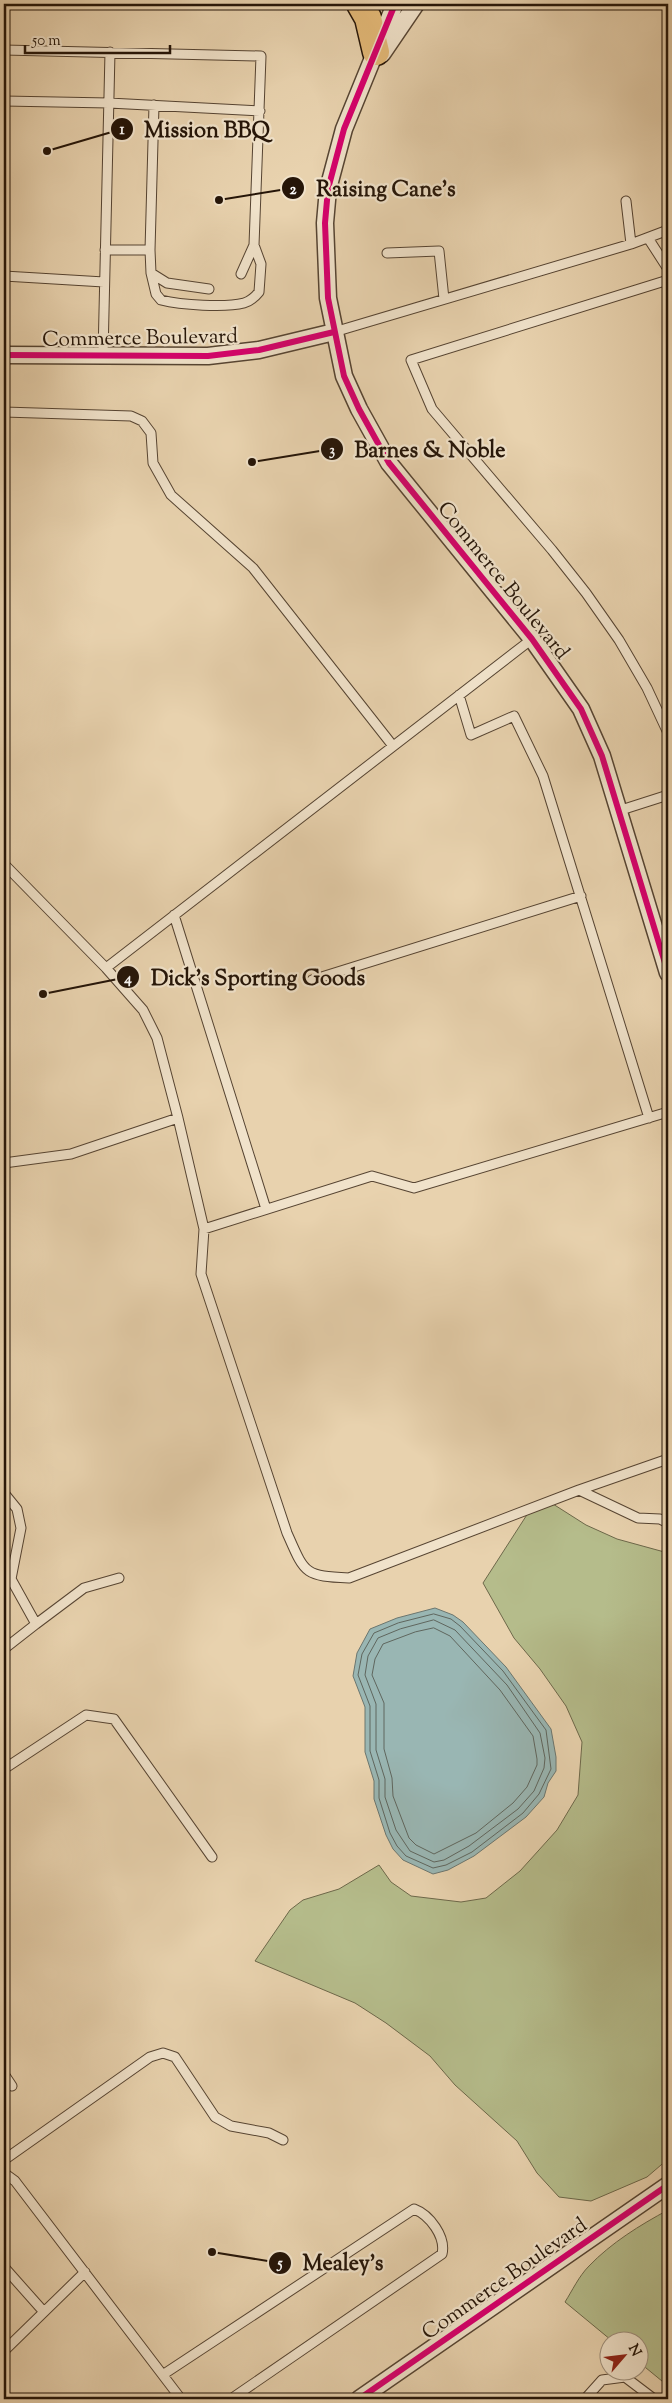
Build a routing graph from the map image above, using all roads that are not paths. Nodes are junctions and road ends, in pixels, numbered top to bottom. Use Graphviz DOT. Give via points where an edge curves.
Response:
graph roads {
  1 [pos="360,4"];
  2 [pos="395,4"];
  3 [pos="416,4"];
  4 [pos="4,50"];
  5 [pos="110,52"];
  6 [pos="372,63"];
  7 [pos="4,101"];
  8 [pos="109,103"];
  9 [pos="154,105"];
  10 [pos="260,111"];
  11 [pos="626,201"];
  12 [pos="668,230"];
  13 [pos="648,238"];
  14 [pos="630,244"];
  15 [pos="254,245"];
  16 [pos="105,250"];
  17 [pos="150,250"];
  18 [pos="387,253"];
  19 [pos="668,269"];
  20 [pos="151,273"];
  21 [pos="241,274"];
  22 [pos="4,276"];
  23 [pos="668,280"];
  24 [pos="104,282"];
  25 [pos="209,289"];
  26 [pos="444,299"];
  27 [pos="334,332"];
  28 [pos="4,355"];
  29 [pos="103,355"];
  30 [pos="4,412"];
  31 [pos="532,639"];
  32 [pos="459,695"];
  33 [pos="668,734"];
  34 [pos="393,746"];
  35 [pos="668,795"];
  36 [pos="618,811"];
  37 [pos="4,864"];
  38 [pos="581,896"];
  39 [pos="174,915"];
  40 [pos="106,968"];
  41 [pos="668,973"];
  42 [pos="312,980"];
  43 [pos="668,1112"];
  44 [pos="178,1118"];
  45 [pos="649,1118"];
  46 [pos="4,1163"];
  47 [pos="266,1209"];
  48 [pos="204,1229"];
  49 [pos="668,1459"];
  50 [pos="579,1490"];
  51 [pos="4,1493"];
  52 [pos="668,1523"];
  53 [pos="119,1578"];
  54 [pos="7,1581"];
  55 [pos="36,1624"];
  56 [pos="4,1649"];
  57 [pos="4,1770"];
  58 [pos="212,1857"];
  59 [pos="4,2074"];
  60 [pos="12,2086"];
  61 [pos="283,2140"];
  62 [pos="4,2160"];
  63 [pos="4,2172"];
  64 [pos="668,2185"];
  65 [pos="4,2267"];
  66 [pos="85,2272"];
  67 [pos="44,2312"];
  68 [pos="4,2351"];
  69 [pos="164,2374"];
  70 [pos="182,2399"];
  71 [pos="231,2399"];
  72 [pos="359,2399"];
  73 [pos="585,2399"];
  74 [pos="654,2399"];
  1 -- 6 [label="main road" via="368,18"];
  2 -- 6 [label="street, Commerce Boulevard"];
  3 -- 6 [label="street, Commerce Boulevard"];
  4 -- 5 [label="lane"];
  5 -- 8 [label="lane"];
  5 -- 10 [label="lane" via="261,56"];
  6 -- 27 [label="street, Commerce Boulevard" via="344,129 328,189 324,223 325,261"];
  7 -- 8 [label="lane"];
  8 -- 9 [label="lane"];
  8 -- 16 [label="lane"];
  9 -- 10 [label="lane"];
  9 -- 17 [label="lane"];
  10 -- 15 [label="lane"];
  11 -- 14 [label="lane"];
  12 -- 13 [label="lane"];
  13 -- 14 [label="lane"];
  13 -- 19 [label="lane"];
  14 -- 26 [label="lane"];
  15 -- 20 [label="lane" via="261,264 260,292 243,303 196,305 162,300 156,294"];
  15 -- 21 [label="lane"];
  16 -- 17 [label="lane"];
  16 -- 24 [label="lane"];
  17 -- 20 [label="lane"];
  18 -- 26 [label="lane" via="439,251"];
  20 -- 25 [label="lane" via="166,283"];
  22 -- 24 [label="lane"];
  23 -- 33 [label="lane" via="411,360 432,409 557,557 613,632 647,688"];
  24 -- 29 [label="lane"];
  26 -- 27 [label="lane"];
  27 -- 29 [label="street, Commerce Boulevard" via="259,350 208,356"];
  27 -- 31 [label="street, Commerce Boulevard" via="344,376 389,463"];
  28 -- 29 [label="street, Commerce Boulevard"];
  30 -- 34 [label="lane" via="131,416 142,421 151,433 153,463 171,495 253,568"];
  31 -- 32 [label="lane"];
  31 -- 36 [label="street, Commerce Boulevard" via="581,710 602,756"];
  32 -- 34 [label="lane"];
  32 -- 38 [label="lane" via="471,735 514,716 543,776"];
  34 -- 39 [label="lane"];
  35 -- 36 [label="lane"];
  36 -- 41 [label="street, Commerce Boulevard"];
  37 -- 40 [label="lane"];
  38 -- 42 [label="lane"];
  38 -- 45 [label="lane"];
  39 -- 40 [label="lane"];
  39 -- 47 [label="lane"];
  40 -- 44 [label="lane" via="143,1010 153,1027"];
  43 -- 45 [label="lane"];
  44 -- 46 [label="lane" via="70,1154"];
  44 -- 48 [label="lane"];
  45 -- 47 [label="lane" via="414,1188 372,1176"];
  47 -- 48 [label="lane"];
  48 -- 50 [label="lane" via="201,1274 287,1533 301,1566 319,1576 349,1578"];
  49 -- 50 [label="lane"];
  50 -- 52 [label="lane" via="638,1518"];
  51 -- 54 [label="lane" via="17,1509 21,1528"];
  53 -- 55 [label="lane" via="84,1588"];
  54 -- 55 [label="lane"];
  55 -- 56 [label="lane"];
  57 -- 58 [label="lane" via="86,1715 114,1718"];
  59 -- 60 [label="lane"];
  61 -- 62 [label="lane" via="269,2132 231,2126 215,2117 175,2057 163,2053 150,2057"];
  63 -- 66 [label="lane" via="15,2181"];
  64 -- 72 [label="street, Commerce Boulevard"];
  65 -- 67 [label="lane"];
  66 -- 67 [label="lane"];
  66 -- 69 [label="lane"];
  67 -- 68 [label="lane"];
  69 -- 70 [label="lane"];
  69 -- 71 [label="lane" via="414,2209 424,2212 443,2240 442,2254"];
  73 -- 74 [label="lane" via="602,2380 625,2377"];
}
